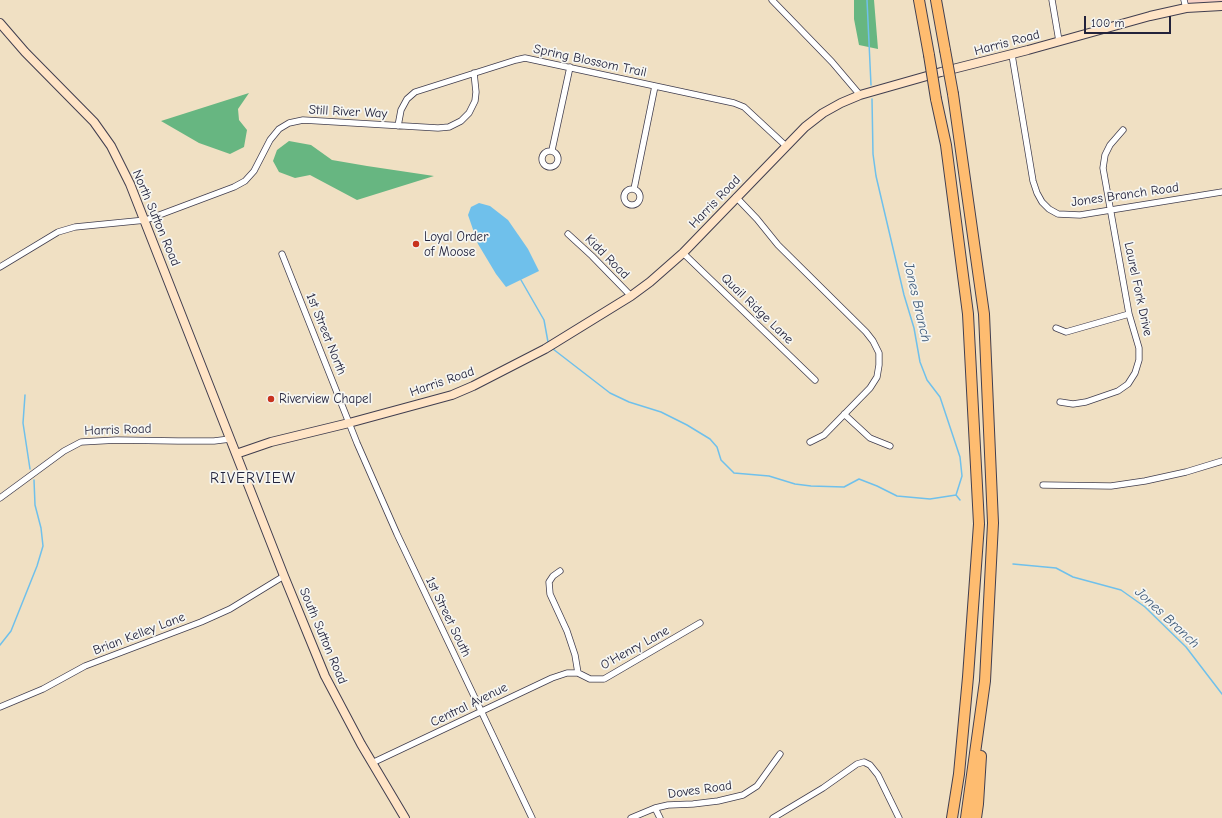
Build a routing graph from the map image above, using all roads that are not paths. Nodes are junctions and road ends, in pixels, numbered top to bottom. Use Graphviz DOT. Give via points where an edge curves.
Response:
graph roads {
  1 [pos="772,0"];
  2 [pos="919,0"];
  3 [pos="936,0"];
  4 [pos="1052,0"];
  5 [pos="1185,4"];
  6 [pos="1222,6"];
  7 [pos="0,23"];
  8 [pos="1059,41"];
  9 [pos="1012,55"];
  10 [pos="570,67"];
  11 [pos="474,73"];
  12 [pos="655,86"];
  13 [pos="860,95"];
  14 [pos="398,126"];
  15 [pos="1123,130"];
  16 [pos="786,146"];
  17 [pos="552,150"];
  18 [pos="634,188"];
  19 [pos="1222,192"];
  20 [pos="736,197"];
  21 [pos="1110,210"];
  22 [pos="146,220"];
  23 [pos="568,234"];
  24 [pos="683,253"];
  25 [pos="282,254"];
  26 [pos="0,267"];
  27 [pos="631,296"];
  28 [pos="1129,314"];
  29 [pos="1056,328"];
  30 [pos="815,380"];
  31 [pos="1060,402"];
  32 [pos="844,414"];
  33 [pos="349,423"];
  34 [pos="230,439"];
  35 [pos="810,442"];
  36 [pos="890,446"];
  37 [pos="236,454"];
  38 [pos="1222,461"];
  39 [pos="1043,485"];
  40 [pos="0,498"];
  41 [pos="560,571"];
  42 [pos="284,576"];
  43 [pos="700,623"];
  44 [pos="578,673"];
  45 [pos="985,681"];
  46 [pos="0,707"];
  47 [pos="482,711"];
  48 [pos="780,754"];
  49 [pos="372,762"];
  50 [pos="959,774"];
  51 [pos="655,808"];
  52 [pos="405,818"];
  53 [pos="532,818"];
  54 [pos="631,818"];
  55 [pos="660,818"];
  56 [pos="773,818"];
  57 [pos="898,818"];
  58 [pos="946,818"];
  59 [pos="952,818"];
  60 [pos="966,818"];
  61 [pos="976,818"];
  1 -- 13 [label="street"];
  2 -- 50 [label="highway, bridge" via="946,145 968,314 979,524"];
  3 -- 45 [label="highway, bridge" via="953,94 984,314 993,523"];
  4 -- 8 [label="street"];
  5 -- 6 [label="street, Harris Road"];
  5 -- 8 [label="street, Harris Road"];
  7 -- 22 [label="street, North Sutton Road" via="94,122 111,146"];
  8 -- 9 [label="street, Harris Road"];
  9 -- 13 [label="street, Harris Road"];
  9 -- 21 [label="street, Jones Branch Road" via="1033,181 1042,202 1058,214 1080,215"];
  10 -- 11 [label="street, Spring Blossom Trail" via="525,58"];
  10 -- 12 [label="street, Spring Blossom Trail"];
  10 -- 17 [label="street"];
  11 -- 14 [label="street, Spring Blossom Trail" via="415,92 407,99 401,110"];
  11 -- 14 [label="street, Still River Way" via="475,101 461,121 449,127 438,128"];
  12 -- 16 [label="street, Spring Blossom Trail" via="744,107"];
  12 -- 18 [label="street"];
  13 -- 16 [label="street, Harris Road" via="823,113"];
  14 -- 22 [label="street, Still River Way" via="303,120 289,123 278,129 254,172 245,181"];
  15 -- 21 [label="street, Laurel Fork Drive" via="1105,155 1103,168"];
  16 -- 20 [label="street, Harris Road"];
  19 -- 21 [label="street, Jones Branch Road"];
  20 -- 24 [label="street, Harris Road"];
  20 -- 32 [label="street" via="778,245 873,341 879,365 876,377 870,388"];
  21 -- 28 [label="street, Laurel Fork Drive"];
  22 -- 26 [label="street, Still River Way" via="66,229"];
  22 -- 34 [label="street, North Sutton Road"];
  23 -- 27 [label="street, Kidd Road"];
  24 -- 27 [label="street, Harris Road"];
  24 -- 30 [label="street, Quail Ridge Lane"];
  25 -- 33 [label="street, 1st Street North"];
  27 -- 33 [label="street, Harris Road" via="545,349 473,386 452,395"];
  28 -- 29 [label="street" via="1066,332"];
  28 -- 31 [label="street, Laurel Fork Drive" via="1139,348 1139,360 1128,384 1118,391 1086,402"];
  32 -- 35 [label="street" via="824,435"];
  32 -- 36 [label="street" via="870,438"];
  33 -- 37 [label="street, Harris Road" via="271,442"];
  33 -- 47 [label="street, 1st Street South" via="397,534"];
  34 -- 37 [label="street, North Sutton Road"];
  34 -- 40 [label="street, Harris Road" via="81,442 64,450"];
  37 -- 42 [label="street, South Sutton Road"];
  38 -- 39 [label="street" via="1186,472 1111,486"];
  41 -- 44 [label="street" via="549,582 550,594 571,643"];
  42 -- 46 [label="street, Brian Kelley Lane" via="230,609 85,666 43,689"];
  42 -- 49 [label="street, South Sutton Road" via="326,676"];
  43 -- 44 [label="street, O'Henry Lane" via="604,679 590,679"];
  44 -- 47 [label="street, Central Avenue" via="567,673 552,678"];
  45 -- 60 [label="highway"];
  45 -- 61 [label="highway"];
  47 -- 49 [label="street, Central Avenue"];
  47 -- 53 [label="street, 1st Street South"];
  48 -- 51 [label="street, Doves Road" via="757,786 743,795 718,801"];
  49 -- 52 [label="street, South Sutton Road"];
  50 -- 58 [label="highway"];
  50 -- 59 [label="highway"];
  51 -- 54 [label="street, Doves Road"];
  51 -- 55 [label="street"];
  56 -- 57 [label="street" via="864,762 878,775"];
}
